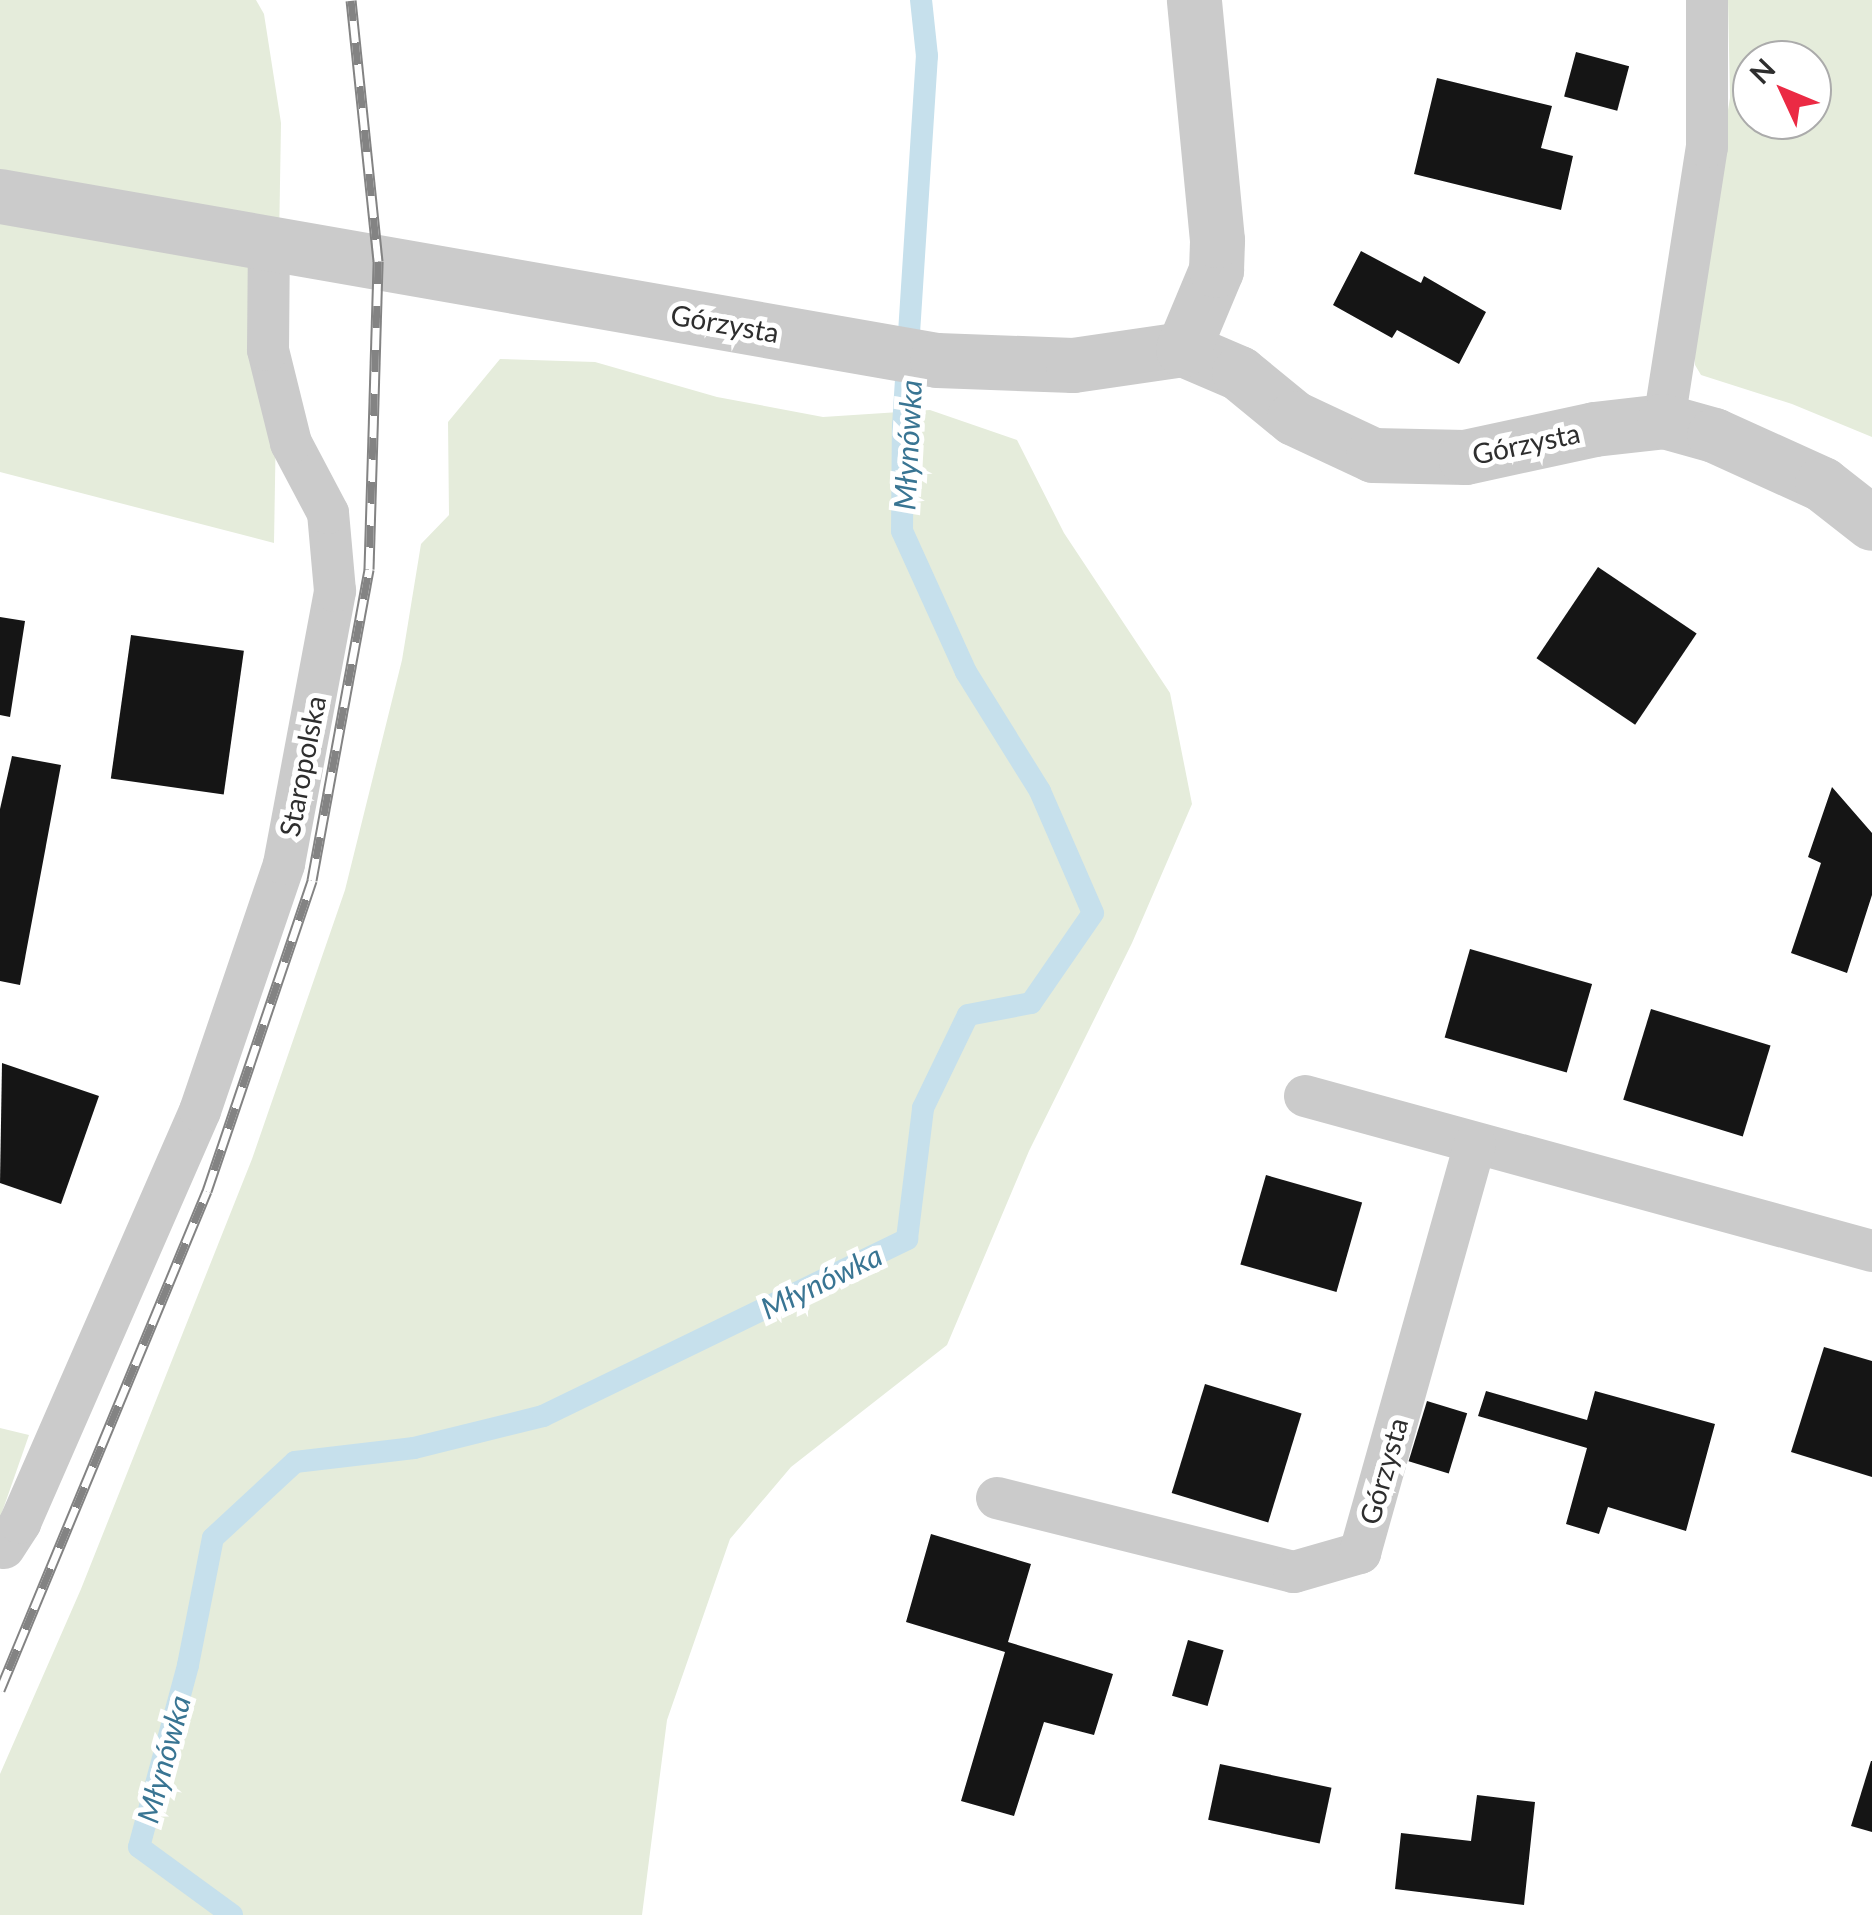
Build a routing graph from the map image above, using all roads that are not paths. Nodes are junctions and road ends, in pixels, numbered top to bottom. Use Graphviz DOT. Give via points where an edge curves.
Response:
graph roads {
  1 [pos="1194,0"];
  2 [pos="1707,0"];
  3 [pos="0,196"];
  4 [pos="269,243"];
  5 [pos="1184,349"];
  6 [pos="1664,421"];
  7 [pos="1872,523"];
  8 [pos="1306,1096"];
  9 [pos="1475,1144"];
  10 [pos="1872,1251"];
  11 [pos="996,1498"];
  12 [pos="12,1536"];
  1 -- 5 [label="street" via="1217,240 1216,270"];
  2 -- 6 [label="lane" via="1708,146"];
  3 -- 4 [label="street"];
  4 -- 5 [label="street, Górzysta" via="937,360 1074,365"];
  4 -- 12 [label="lane, Staropolska" via="268,350 291,444 328,513 334,592 284,864 200,1111"];
  5 -- 6 [label="street, Górzysta" via="1239,373 1294,418 1373,455 1465,458"];
  6 -- 7 [label="street, Górzysta" via="1714,435 1822,484"];
  8 -- 9 [label="lane"];
  9 -- 10 [label="lane"];
  9 -- 11 [label="lane, Górzysta" via="1360,1553 1294,1572"];
}
